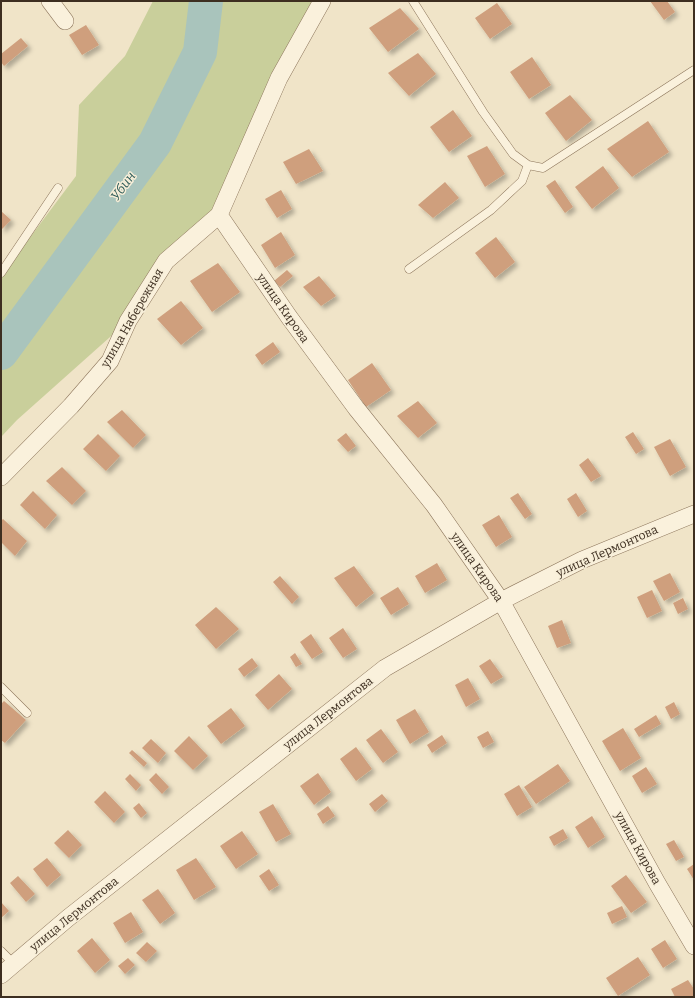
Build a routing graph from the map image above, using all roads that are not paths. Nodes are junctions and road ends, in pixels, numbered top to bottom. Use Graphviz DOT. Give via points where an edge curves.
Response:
graph roads {
  1 [pos="50,1"];
  2 [pos="322,1"];
  3 [pos="412,1"];
  4 [pos="65,21"];
  5 [pos="694,70"];
  6 [pos="528,165"];
  7 [pos="58,188"];
  8 [pos="219,215"];
  9 [pos="409,269"];
  10 [pos="1,273"];
  11 [pos="1,477"];
  12 [pos="694,514"];
  13 [pos="501,601"];
  14 [pos="1,687"];
  15 [pos="27,713"];
  16 [pos="694,946"];
  17 [pos="1,951"];
  18 [pos="7,969"];
  1 -- 4 [label="street"];
  2 -- 8 [label="street, улица Набережная" via="279,78"];
  3 -- 6 [label="lane" via="500,137 513,154"];
  5 -- 6 [label="lane" via="543,168"];
  6 -- 9 [label="lane" via="522,181 491,210"];
  7 -- 10 [label="lane"];
  8 -- 11 [label="street, улица Набережная" via="166,261 128,321 110,361 71,406"];
  8 -- 13 [label="street, улица Кирова" via="356,408 434,505"];
  12 -- 13 [label="street, улица Лермонтова" via="582,560"];
  13 -- 16 [label="street, улица Кирова"];
  13 -- 18 [label="street, улица Лермонтова" via="385,668"];
  14 -- 15 [label="lane"];
  17 -- 18 [label="lane"];
}
